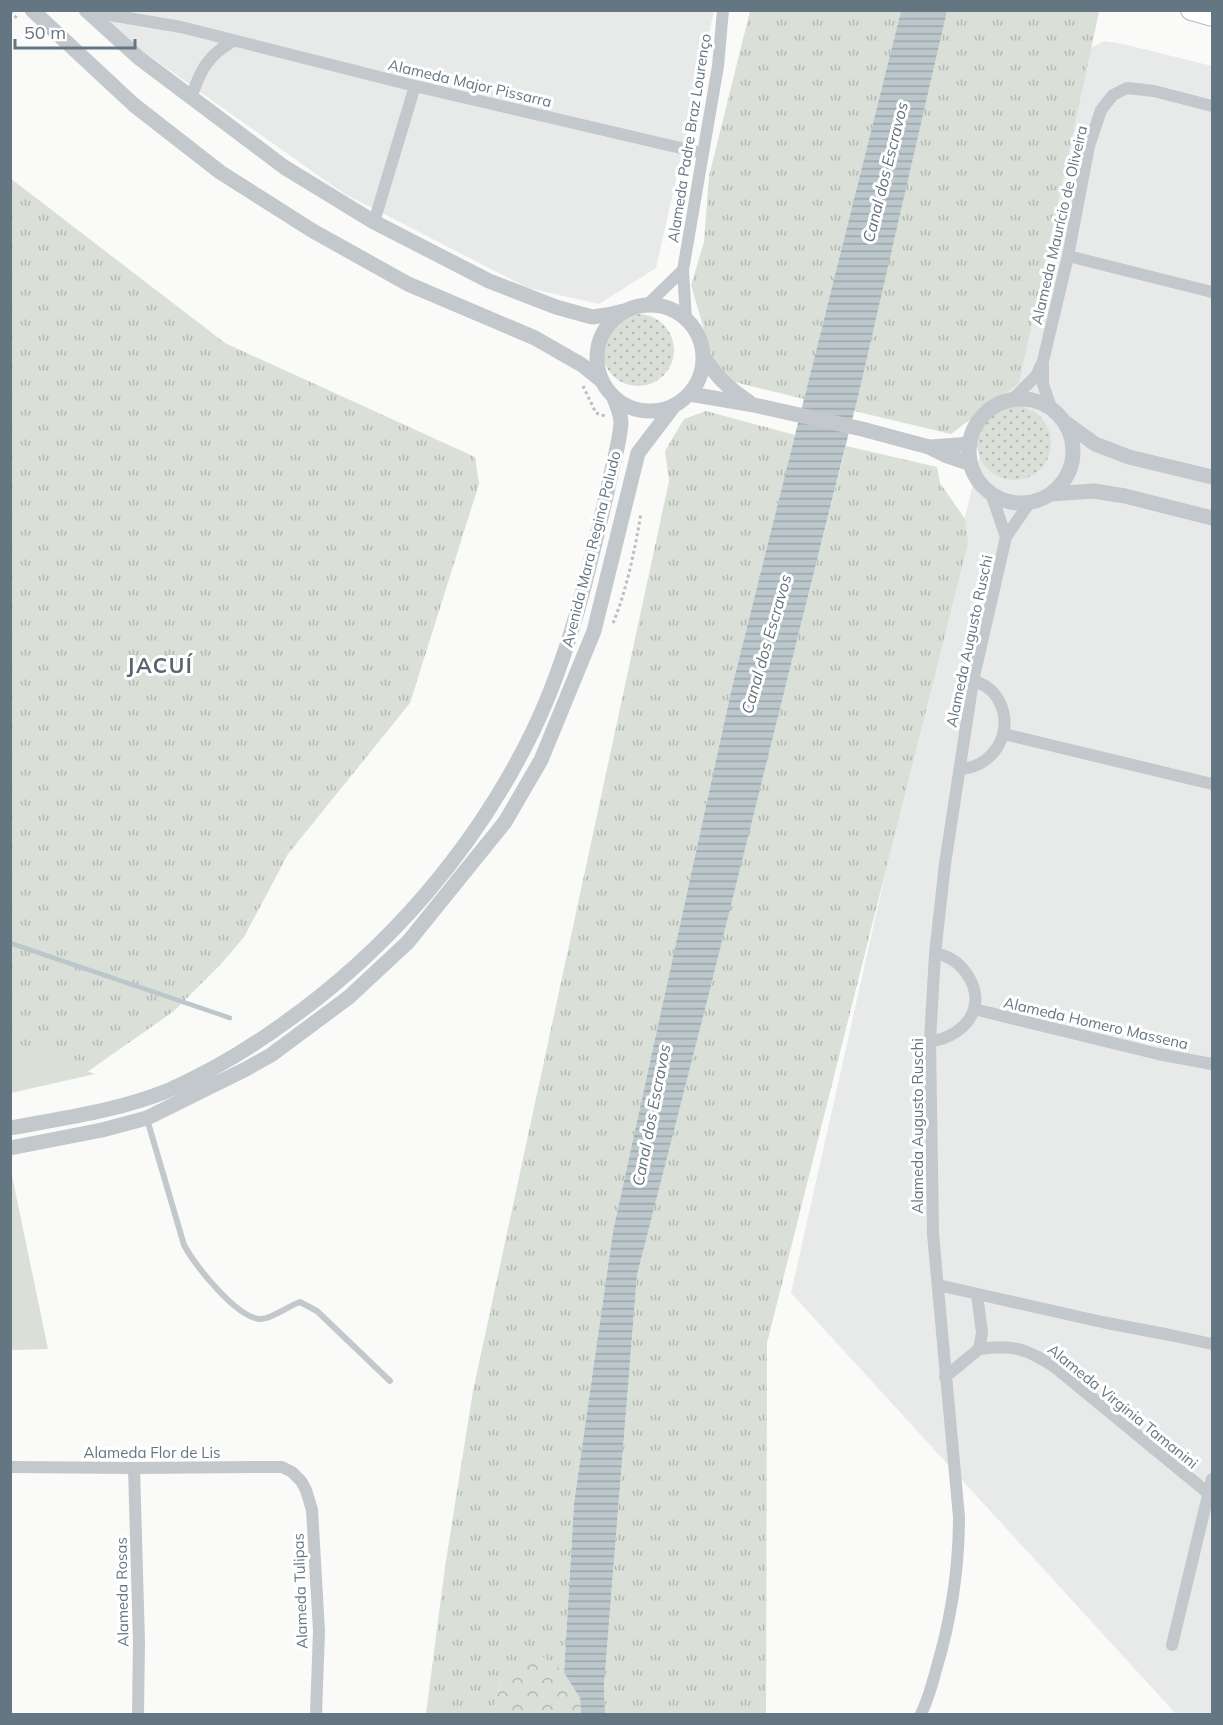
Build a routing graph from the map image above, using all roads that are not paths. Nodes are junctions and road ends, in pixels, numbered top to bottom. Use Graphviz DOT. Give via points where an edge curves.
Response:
graph roads {
  1 [pos="32,10"];
  2 [pos="86,10"];
  3 [pos="723,10"];
  4 [pos="1191,10"];
  5 [pos="1212,16"];
  6 [pos="233,41"];
  7 [pos="415,86"];
  8 [pos="191,98"];
  9 [pos="1212,105"];
  10 [pos="702,153"];
  11 [pos="374,222"];
  12 [pos="1068,256"];
  13 [pos="683,270"];
  14 [pos="1212,292"];
  15 [pos="647,305"];
  16 [pos="628,309"];
  17 [pos="686,319"];
  18 [pos="703,356"];
  19 [pos="1043,361"];
  20 [pos="602,381"];
  21 [pos="690,394"];
  22 [pos="614,398"];
  23 [pos="1013,399"];
  24 [pos="754,405"];
  25 [pos="673,406"];
  26 [pos="1052,408"];
  27 [pos="1066,423"];
  28 [pos="970,444"];
  29 [pos="929,447"];
  30 [pos="971,464"];
  31 [pos="1212,477"];
  32 [pos="991,493"];
  33 [pos="1051,494"];
  34 [pos="1030,502"];
  35 [pos="1212,518"];
  36 [pos="1006,537"];
  37 [pos="973,681"];
  38 [pos="1004,734"];
  39 [pos="961,769"];
  40 [pos="1212,784"];
  41 [pos="935,954"];
  42 [pos="974,1009"];
  43 [pos="930,1041"];
  44 [pos="1212,1064"];
  45 [pos="147,1118"];
  46 [pos="10,1128"];
  47 [pos="10,1148"];
  48 [pos="938,1285"];
  49 [pos="977,1294"];
  50 [pos="1212,1344"];
  51 [pos="979,1349"];
  52 [pos="945,1377"];
  53 [pos="390,1380"];
  54 [pos="10,1467"];
  55 [pos="134,1468"];
  56 [pos="292,1472"];
  57 [pos="1212,1479"];
  58 [pos="1208,1493"];
  59 [pos="1172,1645"];
  60 [pos="138,1714"];
  61 [pos="316,1714"];
  62 [pos="921,1714"];
  1 -- 20 [label="street" via="134,105 220,172 313,231 408,284 535,338"];
  2 -- 6 [label="street, Alameda Major Pissarra"];
  2 -- 8 [label="street"];
  3 -- 10 [label="street, Alameda Padre Braz Lourenço" via="718,66"];
  4 -- 5 [label="main road"];
  6 -- 7 [label="street, Alameda Major Pissarra"];
  6 -- 8 [label="street" via="203,67"];
  7 -- 10 [label="street, Alameda Major Pissarra"];
  7 -- 11 [label="street"];
  8 -- 11 [label="street" via="284,167"];
  9 -- 12 [label="street, Alameda Maurício de Oliveira" via="1127,88 1113,95 1101,110 1089,146"];
  10 -- 13 [label="street, Alameda Padre Braz Lourenço"];
  11 -- 16 [label="street" via="489,281 556,307 592,317"];
  12 -- 14 [label="street"];
  12 -- 19 [label="street, Alameda Maurício de Oliveira"];
  13 -- 15 [label="street"];
  13 -- 17 [label="street, Alameda Padre Braz Lourenço"];
  15 -- 16 [label="street"];
  15 -- 17 [label="street" via="661,306"];
  16 -- 20 [label="street" via="613,320 598,345"];
  17 -- 18 [label="street" via="701,342"];
  18 -- 21 [label="street" via="700,376"];
  18 -- 24 [label="street" via="716,375"];
  19 -- 23 [label="street, Alameda Maurício de Oliveira" via="1036,376"];
  19 -- 26 [label="street, Alameda Maurício de Oliveira" via="1044,384"];
  20 -- 22 [label="street"];
  21 -- 24 [label="street"];
  21 -- 25 [label="street"];
  22 -- 25 [label="street" via="636,410 655,411"];
  22 -- 46 [label="street, Avenida Mara Regina Paludo" via="621,421 615,456 585,586 564,653 532,732 495,801 440,878 394,930 335,985 221,1064 140,1100"];
  23 -- 26 [label="street" via="1033,400"];
  23 -- 28 [label="street" via="984,415 974,428"];
  24 -- 29 [label="street"];
  25 -- 45 [label="street, Avenida Mara Regina Paludo" via="638,453 594,631 541,760 505,822 408,942 349,997 272,1055"];
  26 -- 27 [label="street"];
  27 -- 31 [label="street" via="1095,444 1129,457"];
  27 -- 33 [label="street" via="1072,438 1072,461 1063,483"];
  28 -- 29 [label="street"];
  28 -- 30 [label="street"];
  29 -- 30 [label="street"];
  30 -- 32 [label="street"];
  32 -- 34 [label="street" via="1010,502"];
  32 -- 36 [label="street, Alameda Augusto Ruschi"];
  33 -- 34 [label="street"];
  33 -- 35 [label="street" via="1094,491"];
  34 -- 36 [label="street, Alameda Augusto Ruschi"];
  36 -- 37 [label="street, Alameda Augusto Ruschi"];
  37 -- 38 [label="street" via="987,687 1001,704"];
  37 -- 39 [label="street, Alameda Augusto Ruschi"];
  38 -- 39 [label="street" via="989,757"];
  38 -- 40 [label="street"];
  39 -- 41 [label="street, Alameda Augusto Ruschi"];
  41 -- 42 [label="street" via="946,956 966,972 973,990"];
  41 -- 43 [label="street, Alameda Augusto Ruschi"];
  42 -- 43 [label="street" via="957,1032"];
  42 -- 44 [label="street, Alameda Homero Massena"];
  43 -- 48 [label="street, Alameda Augusto Ruschi" via="933,1234"];
  45 -- 47 [label="street, Avenida Mara Regina Paludo"];
  45 -- 53 [label="lane" via="184,1245 220,1293 238,1309 260,1320 290,1305 307,1305"];
  48 -- 49 [label="street"];
  48 -- 52 [label="street, Alameda Augusto Ruschi"];
  49 -- 50 [label="street"];
  49 -- 51 [label="street" via="982,1333"];
  51 -- 52 [label="street"];
  51 -- 58 [label="street, Alameda Virginia Tamanini" via="1006,1347 1036,1355"];
  52 -- 62 [label="street, Alameda Augusto Ruschi" via="959,1549 951,1612"];
  54 -- 55 [label="street, Alameda Flor de Lis"];
  55 -- 56 [label="street, Alameda Flor de Lis" via="282,1467"];
  55 -- 60 [label="street, Alameda Rosas"];
  56 -- 61 [label="street, Alameda Tulipas" via="306,1490 312,1510 318,1631"];
  57 -- 58 [label="street"];
  58 -- 59 [label="street"];
}
